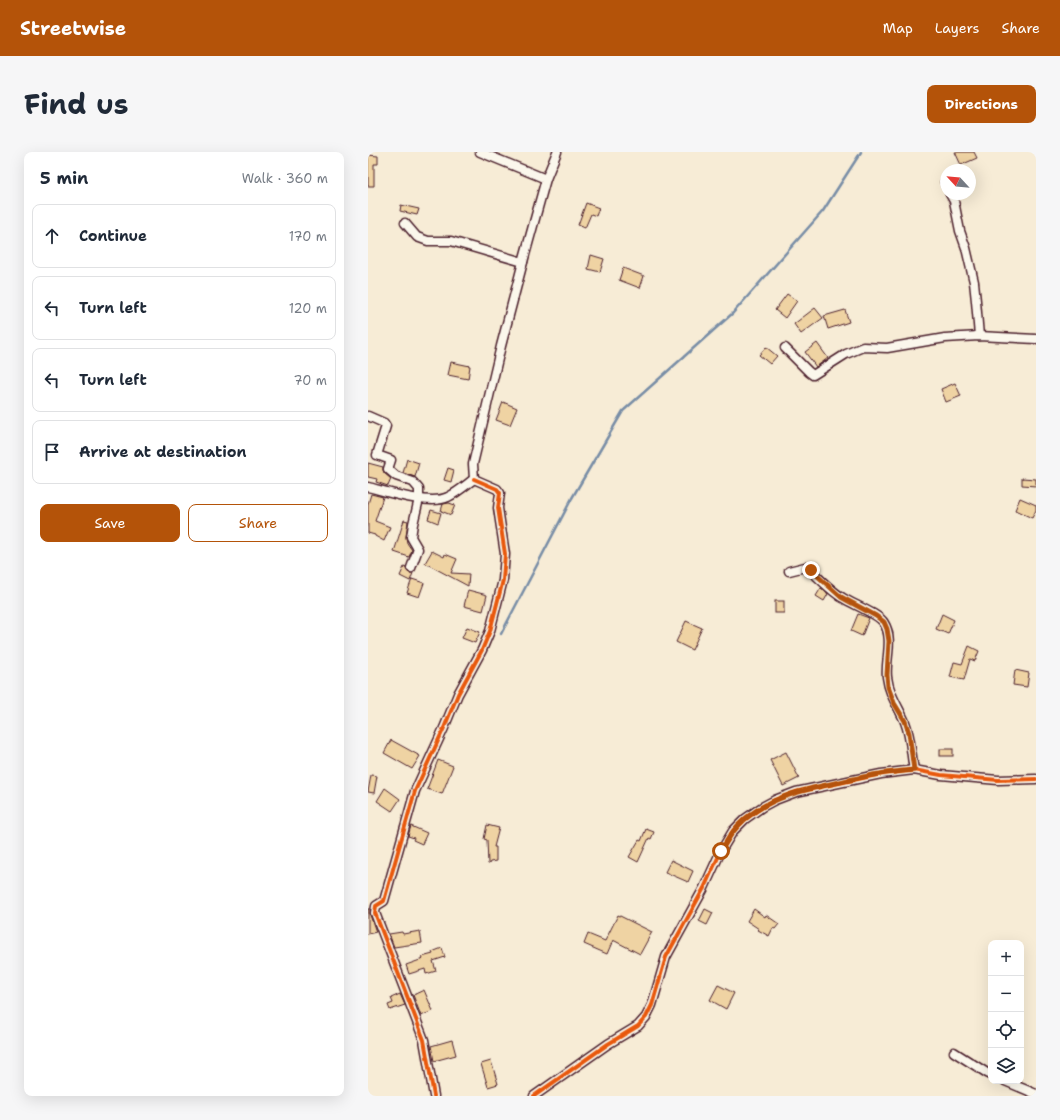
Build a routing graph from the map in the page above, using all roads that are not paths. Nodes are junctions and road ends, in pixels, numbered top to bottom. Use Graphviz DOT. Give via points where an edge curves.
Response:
graph roads {
  1 [pos="480,152"];
  2 [pos="557,152"];
  3 [pos="546,179"];
  4 [pos="953,200"];
  5 [pos="405,223"];
  6 [pos="523,262"];
  7 [pos="979,336"];
  8 [pos="1036,339"];
  9 [pos="785,348"];
  10 [pos="368,416"];
  11 [pos="474,479"];
  12 [pos="368,488"];
  13 [pos="419,499"];
  14 [pos="411,568"];
  15 [pos="790,571"];
  16 [pos="914,770"];
  17 [pos="1036,779"];
  18 [pos="954,1052"];
  19 [pos="988,1073"];
  20 [pos="1012,1084"];
  21 [pos="1036,1094"];
  22 [pos="434,1096"];
  23 [pos="534,1096"];
  1 -- 3 [label="street"];
  2 -- 3 [label="street"];
  3 -- 6 [label="street"];
  4 -- 7 [label="street" via="974,282"];
  5 -- 6 [label="street" via="418,237 428,241 451,241"];
  6 -- 11 [label="street" via="473,464"];
  7 -- 8 [label="street"];
  7 -- 9 [label="street" via="945,338 887,348 863,347 846,354 813,375"];
  10 -- 13 [label="street" via="386,426 377,455 391,460 388,469 396,476 414,482 419,489"];
  11 -- 13 [label="street" via="448,497 439,500"];
  11 -- 22 [label="street" via="497,489 500,493 498,508 505,554 503,580 490,631 458,694 415,791 384,901 376,906 375,913 424,1040"];
  12 -- 13 [label="street"];
  13 -- 14 [label="street" via="411,537 418,548"];
  15 -- 16 [label="street" via="808,568 841,597 884,622 889,641 888,687 909,733"];
  16 -- 17 [label="street" via="998,780"];
  16 -- 23 [label="street" via="881,774 796,792 762,806 745,819 733,831 721,851 666,958 646,1017 638,1026"];
  18 -- 19 [label="street"];
  20 -- 21 [label="street"];
}
